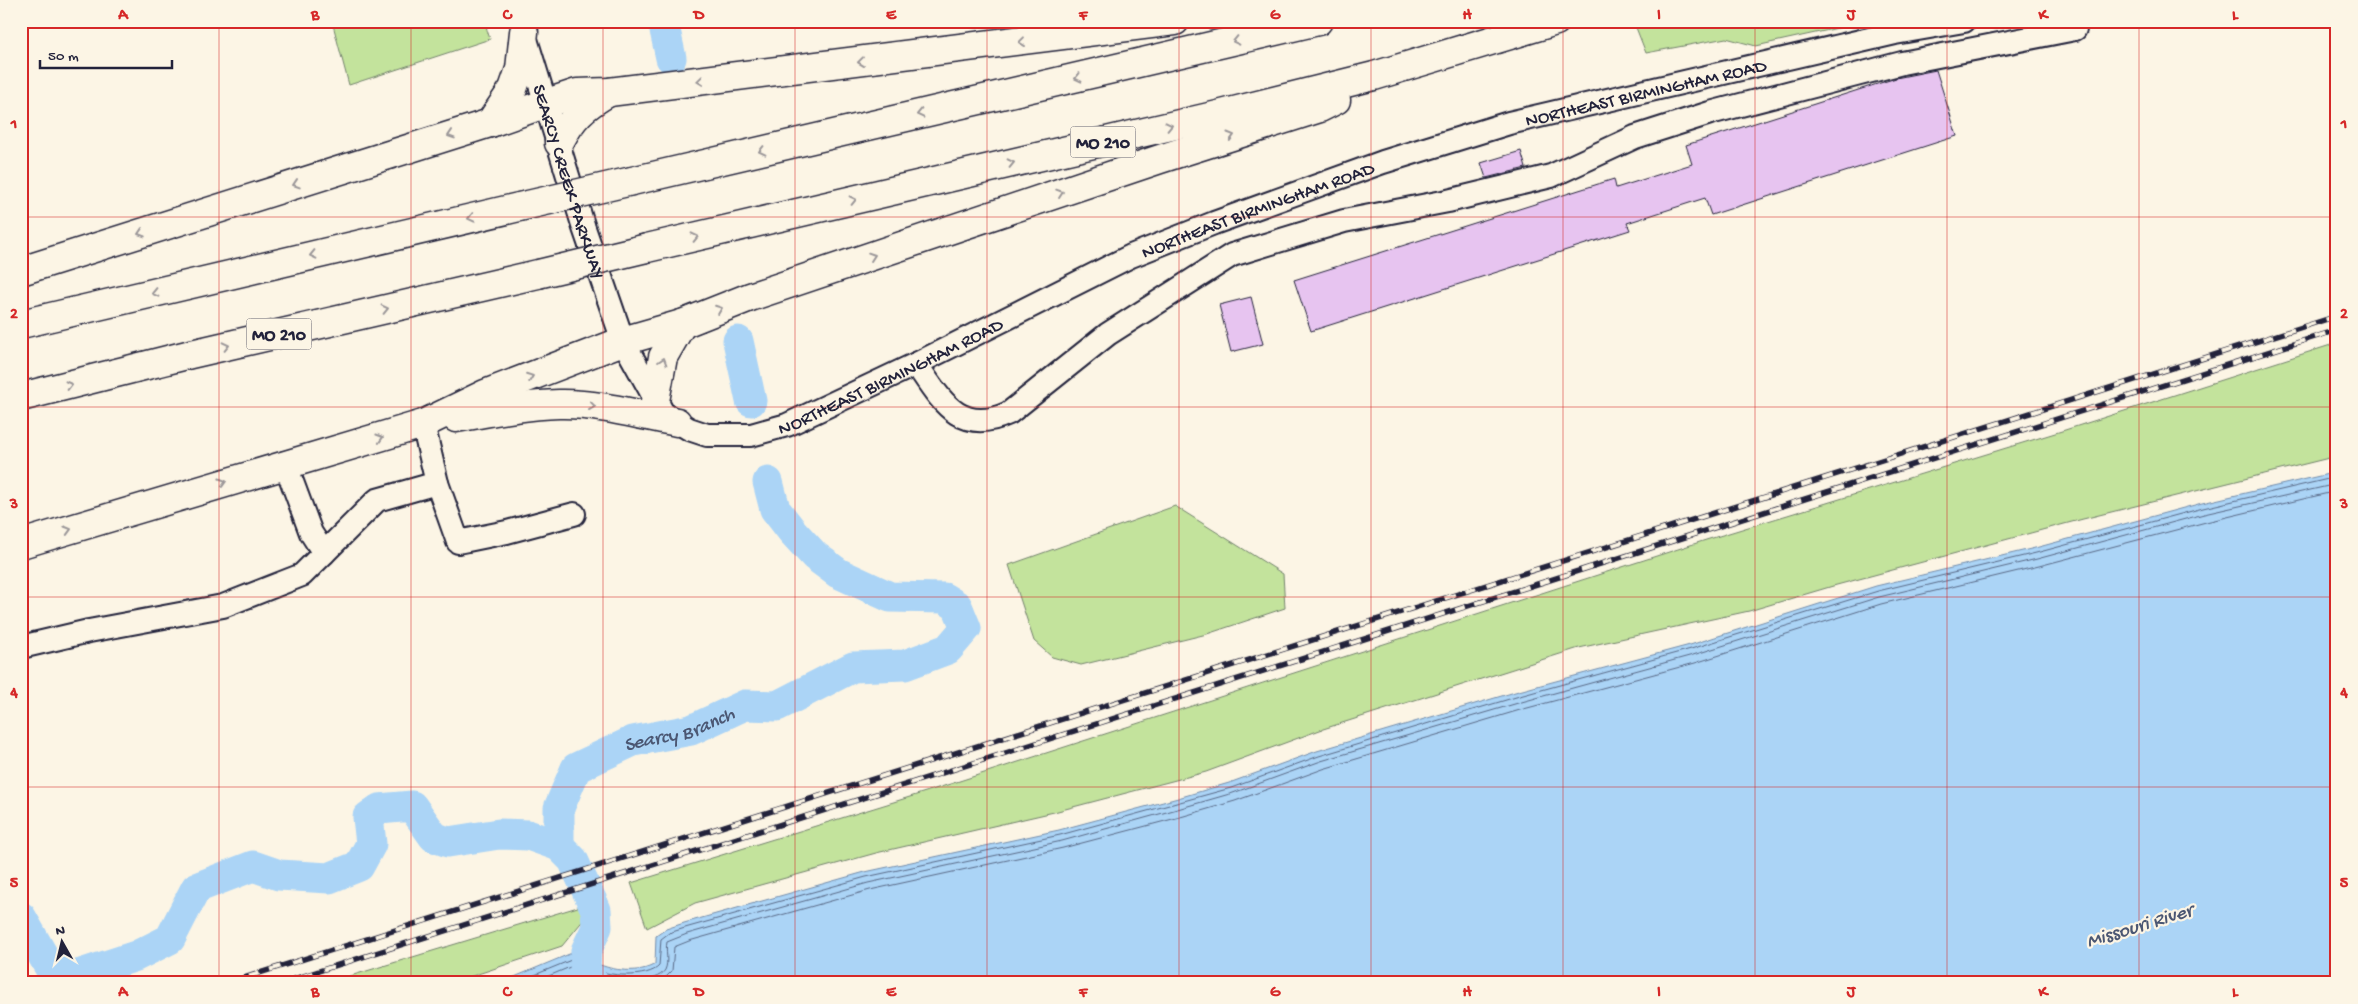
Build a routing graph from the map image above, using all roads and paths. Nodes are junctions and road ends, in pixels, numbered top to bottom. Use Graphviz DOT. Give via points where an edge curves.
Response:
graph roads {
  1 [pos="1175,21"];
  2 [pos="1318,21"];
  3 [pos="1556,21"];
  4 [pos="1964,21"];
  5 [pos="2074,21"];
  6 [pos="523,26"];
  7 [pos="1374,76"];
  8 [pos="609,92"];
  9 [pos="547,103"];
  10 [pos="490,122"];
  11 [pos="559,143"];
  12 [pos="1214,223"];
  13 [pos="1232,255"];
  14 [pos="22,269"];
  15 [pos="21,324"];
  16 [pos="682,324"];
  17 [pos="623,341"];
  18 [pos="916,364"];
  19 [pos="21,397"];
  20 [pos="655,401"];
  21 [pos="677,422"];
  22 [pos="422,424"];
  23 [pos="286,463"];
  24 [pos="437,483"];
  25 [pos="574,514"];
  26 [pos="21,544"];
  27 [pos="324,553"];
  28 [pos="21,647"];
  1 -- 8 [label="main road, one-way"];
  2 -- 15 [label="main road, one-way, bridge"];
  3 -- 7 [label="main road, MO 210"];
  4 -- 12 [label="street, NORTHEAST BIRMINGHAM ROAD" via="1895,33 1509,123 1383,162"];
  5 -- 13 [label="street" via="2075,29 1902,63 1710,113 1635,137 1550,176 1448,201 1344,221"];
  6 -- 9 [label="street, SEARCY CREEK PARKWAY"];
  6 -- 10 [label="main road" via="520,69 513,89"];
  16 -- 7 [label="main road, one-way" via="882,252 1320,108"];
  19 -- 7 [label="main road, MO 210, one-way, bridge" via="191,354"];
  8 -- 9 [label="main road" via="577,94"];
  8 -- 11 [label="main road" via="576,115"];
  9 -- 10 [label="main road"];
  9 -- 11 [label="street, SEARCY CREEK PARKWAY"];
  10 -- 14 [label="main road, one-way"];
  11 -- 17 [label="street, SEARCY CREEK PARKWAY"];
  12 -- 13 [label="street"];
  12 -- 18 [label="street, NORTHEAST BIRMINGHAM ROAD" via="1132,256"];
  13 -- 18 [label="street" via="1108,334 1009,413 997,418 984,422 966,419 936,392"];
  16 -- 17 [label="main road"];
  20 -- 16 [label="main road, one-way" via="664,357"];
  17 -- 20 [label="street, NORTHEAST BIRMINGHAM ROAD"];
  22 -- 17 [label="main road, one-way" via="485,394"];
  18 -- 21 [label="street, NORTHEAST BIRMINGHAM ROAD" via="769,431 707,435"];
  20 -- 21 [label="street, NORTHEAST BIRMINGHAM ROAD" via="663,413"];
  22 -- 21 [label="main road, one-way" via="508,409 560,404 591,406"];
  23 -- 22 [label="main road, one-way"];
  22 -- 24 [label="street"];
  26 -- 23 [label="main road, one-way"];
  23 -- 27 [label="street" via="311,533"];
  24 -- 25 [label="street" via="458,542"];
  24 -- 27 [label="street" via="377,500"];
  27 -- 28 [label="street" via="302,575 224,606"];
}
